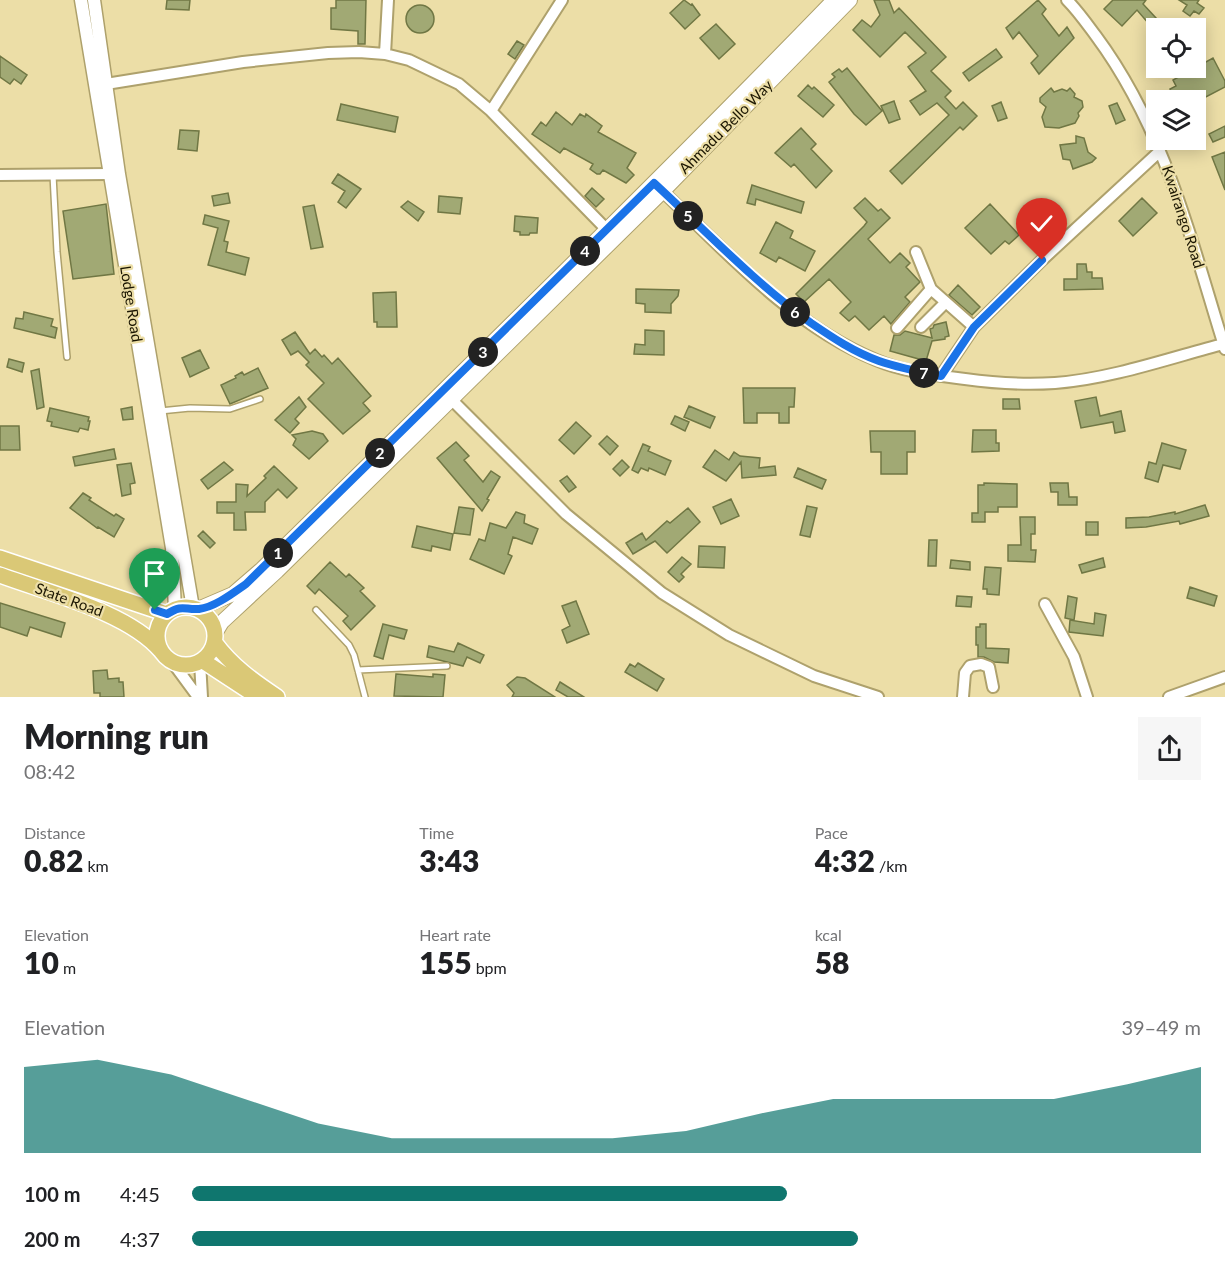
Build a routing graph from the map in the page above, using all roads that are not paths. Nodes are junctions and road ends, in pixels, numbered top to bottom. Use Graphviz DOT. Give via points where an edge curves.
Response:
graph roads {
  1 [pos="81,0"];
  2 [pos="94,0"];
  3 [pos="388,0"];
  4 [pos="562,0"];
  5 [pos="834,0"];
  6 [pos="850,0"];
  7 [pos="1068,0"];
  8 [pos="385,54"];
  9 [pos="106,84"];
  10 [pos="491,111"];
  11 [pos="1160,151"];
  12 [pos="109,174"];
  13 [pos="0,175"];
  14 [pos="53,175"];
  15 [pos="658,187"];
  16 [pos="611,234"];
  17 [pos="916,252"];
  18 [pos="931,289"];
  19 [pos="945,303"];
  20 [pos="921,327"];
  21 [pos="974,327"];
  22 [pos="897,328"];
  23 [pos="1224,347"];
  24 [pos="67,357"];
  25 [pos="941,376"];
  26 [pos="447,395"];
  27 [pos="260,399"];
  28 [pos="159,411"];
  29 [pos="391,451"];
  30 [pos="0,558"];
  31 [pos="0,575"];
  32 [pos="1045,604"];
  33 [pos="195,608"];
  34 [pos="316,610"];
  35 [pos="171,612"];
  36 [pos="215,638"];
  37 [pos="168,658"];
  38 [pos="202,661"];
  39 [pos="447,666"];
  40 [pos="358,670"];
  41 [pos="1225,677"];
  42 [pos="993,687"];
  43 [pos="200,697"];
  44 [pos="258,697"];
  45 [pos="277,697"];
  46 [pos="365,697"];
  47 [pos="879,697"];
  48 [pos="963,697"];
  49 [pos="1087,697"];
  50 [pos="1169,697"];
  1 -- 12 [label="street, Lodge Road"];
  2 -- 9 [label="street, Lodge Road"];
  3 -- 8 [label="street"];
  4 -- 10 [label="street"];
  5 -- 15 [label="main road, Ahmadu Bello Way"];
  6 -- 15 [label="main road, Ahmadu Bello Way"];
  7 -- 11 [label="street, Kwairango Road" via="1116,64"];
  8 -- 9 [label="street" via="328,53 243,62"];
  8 -- 10 [label="street" via="410,60 459,84"];
  9 -- 28 [label="street, Lodge Road"];
  10 -- 16 [label="street"];
  11 -- 21 [label="street"];
  11 -- 23 [label="street, Kwairango Road" via="1178,196"];
  12 -- 14 [label="street"];
  12 -- 35 [label="street, Lodge Road" via="172,548"];
  13 -- 14 [label="street"];
  14 -- 24 [label="lane"];
  15 -- 16 [label="main road, Ahmadu Bello Way"];
  15 -- 25 [label="street" via="748,272 839,342 887,364"];
  16 -- 26 [label="main road, Ahmadu Bello Way"];
  17 -- 18 [label="street"];
  18 -- 19 [label="street"];
  18 -- 22 [label="street"];
  19 -- 20 [label="street"];
  19 -- 21 [label="street"];
  21 -- 25 [label="street"];
  23 -- 25 [label="street" via="1093,378 1054,383"];
  26 -- 29 [label="main road, Ahmadu Bello Way"];
  26 -- 47 [label="street" via="566,514 662,593 729,635 803,670"];
  27 -- 28 [label="lane" via="230,409"];
  28 -- 33 [label="street, Lodge Road"];
  29 -- 33 [label="main road, Ahmadu Bello Way" via="246,584 233,594"];
  29 -- 36 [label="main road, Ahmadu Bello Way" via="277,571 222,622"];
  30 -- 35 [label="main road, State Road"];
  31 -- 37 [label="main road, State Road" via="120,619 152,641"];
  32 -- 49 [label="street" via="1074,657"];
  33 -- 35 [label="main road"];
  33 -- 36 [label="main road" via="213,622"];
  34 -- 40 [label="lane" via="349,645"];
  35 -- 37 [label="main road" via="161,621 157,637"];
  36 -- 38 [label="main road" via="211,652"];
  36 -- 45 [label="main road" via="226,658"];
  37 -- 38 [label="main road" via="192,665"];
  37 -- 43 [label="street"];
  38 -- 43 [label="street"];
  38 -- 44 [label="main road"];
  39 -- 40 [label="lane"];
  40 -- 46 [label="lane"];
  41 -- 50 [label="street"];
  42 -- 48 [label="street" via="989,667 970,666 965,673"];
}
